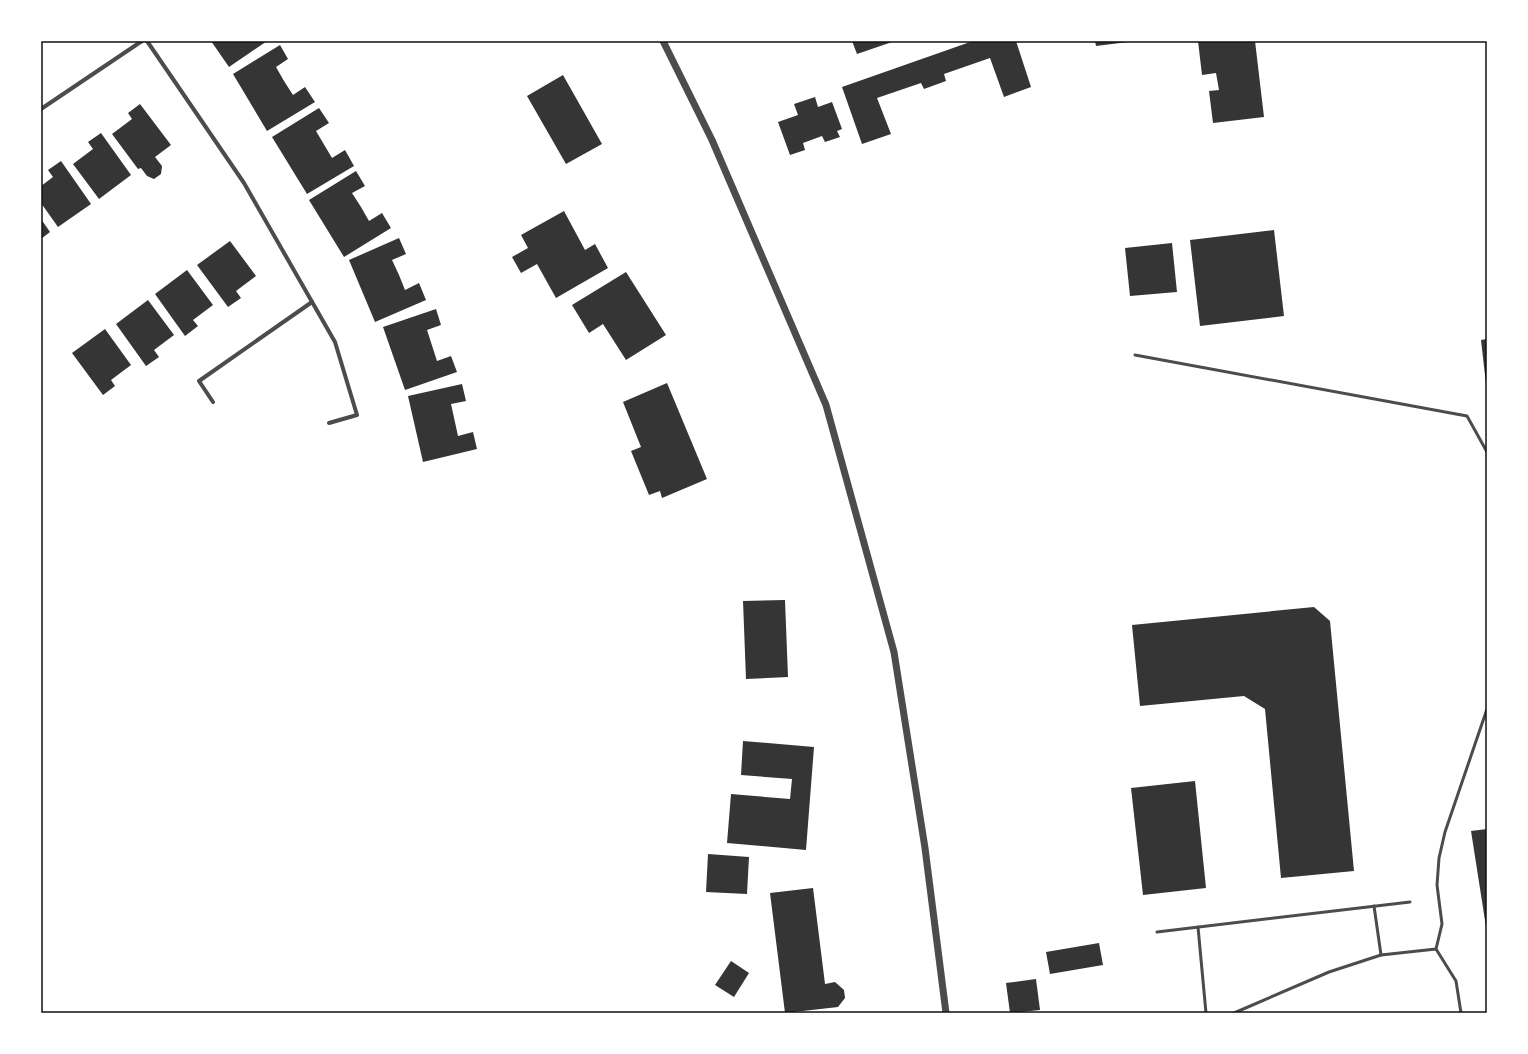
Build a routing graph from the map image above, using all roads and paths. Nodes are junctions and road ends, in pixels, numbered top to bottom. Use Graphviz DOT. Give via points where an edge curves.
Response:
graph roads {
  1 [pos="142,41"];
  2 [pos="147,41"];
  3 [pos="663,41"];
  4 [pos="41,109"];
  5 [pos="312,302"];
  6 [pos="1135,355"];
  7 [pos="213,402"];
  8 [pos="329,423"];
  9 [pos="1487,452"];
  10 [pos="1487,709"];
  11 [pos="1410,902"];
  12 [pos="1374,906"];
  13 [pos="1198,927"];
  14 [pos="1157,932"];
  15 [pos="1436,949"];
  16 [pos="1381,955"];
  17 [pos="946,1013"];
  18 [pos="1206,1013"];
  19 [pos="1234,1013"];
  20 [pos="1461,1013"];
  1 -- 4 [label="street"];
  2 -- 5 [label="street" via="244,183"];
  3 -- 17 [label="street" via="712,140 826,405 894,652 925,848"];
  5 -- 7 [label="street" via="199,381"];
  5 -- 8 [label="street" via="335,342 357,415"];
  6 -- 9 [label="lane" via="1467,416"];
  10 -- 15 [label="lane" via="1444,832 1437,885 1442,924"];
  11 -- 12 [label="lane"];
  12 -- 13 [label="lane"];
  12 -- 16 [label="lane"];
  13 -- 14 [label="lane"];
  13 -- 18 [label="lane"];
  15 -- 16 [label="lane"];
  15 -- 20 [label="lane" via="1456,981"];
  16 -- 19 [label="lane" via="1329,972"];
}
